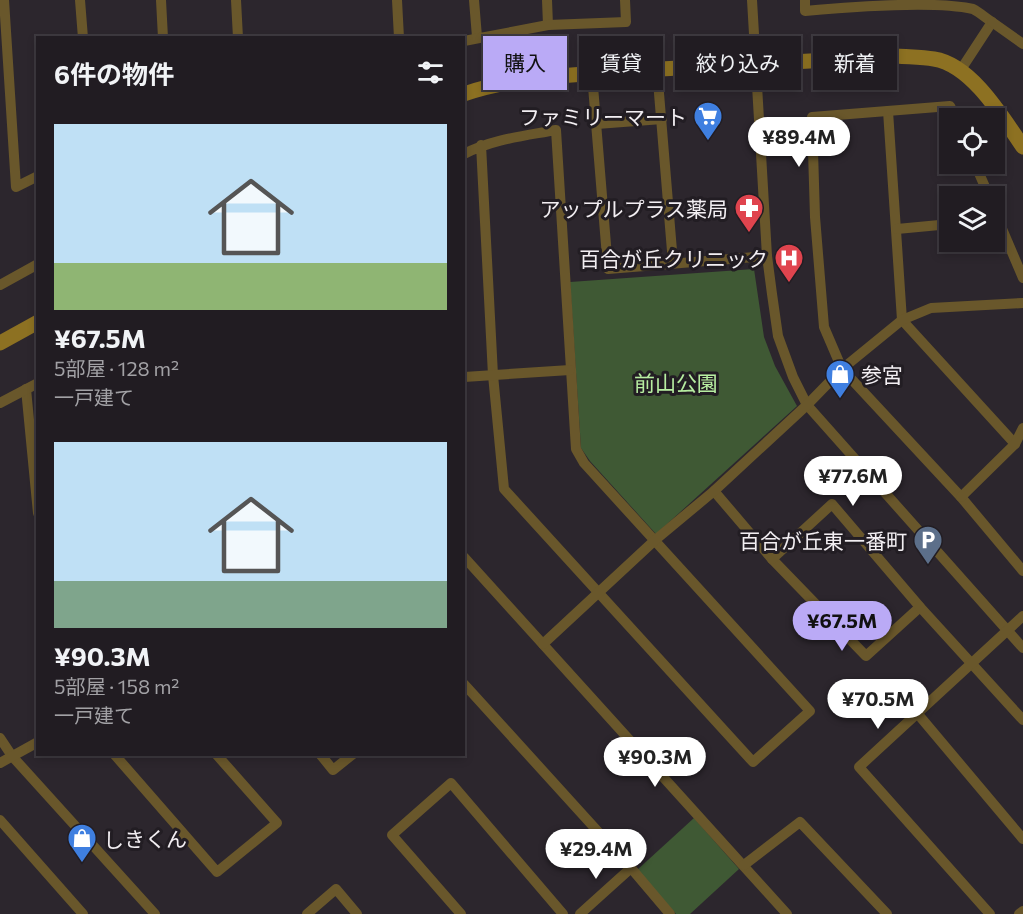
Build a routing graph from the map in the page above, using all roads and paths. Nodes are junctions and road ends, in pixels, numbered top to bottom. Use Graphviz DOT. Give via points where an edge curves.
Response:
graph roads {
  1 [pos="4,0"];
  2 [pos="80,0"];
  3 [pos="160,0"];
  4 [pos="236,0"];
  5 [pos="397,0"];
  6 [pos="474,0"];
  7 [pos="547,0"];
  8 [pos="625,0"];
  9 [pos="752,0"];
  10 [pos="805,0"];
  11 [pos="888,2"];
  12 [pos="973,5"];
  13 [pos="992,22"];
  14 [pos="549,25"];
  15 [pos="83,36"];
  16 [pos="164,36"];
  17 [pos="238,36"];
  18 [pos="399,36"];
  19 [pos="754,36"];
  20 [pos="477,37"];
  21 [pos="465,40"];
  22 [pos="1023,44"];
  23 [pos="801,63"];
  24 [pos="960,71"];
  25 [pos="579,75"];
  26 [pos="594,90"];
  27 [pos="659,90"];
  28 [pos="759,90"];
  29 [pos="465,94"];
  30 [pos="951,108"];
  31 [pos="888,111"];
  32 [pos="662,118"];
  33 [pos="597,124"];
  34 [pos="481,145"];
  35 [pos="1023,147"];
  36 [pos="465,153"];
  37 [pos="36,177"];
  38 [pos="939,225"];
  39 [pos="897,229"];
  40 [pos="1005,237"];
  41 [pos="767,256"];
  42 [pos="673,263"];
  43 [pos="36,265"];
  44 [pos="1023,278"];
  45 [pos="0,285"];
  46 [pos="1023,303"];
  47 [pos="902,320"];
  48 [pos="36,323"];
  49 [pos="0,343"];
  50 [pos="842,369"];
  51 [pos="570,370"];
  52 [pos="493,375"];
  53 [pos="465,377"];
  54 [pos="36,384"];
  55 [pos="26,389"];
  56 [pos="0,403"];
  57 [pos="807,405"];
  58 [pos="1023,428"];
  59 [pos="1015,444"];
  60 [pos="714,491"];
  61 [pos="36,492"];
  62 [pos="961,497"];
  63 [pos="654,541"];
  64 [pos="465,558"];
  65 [pos="772,559"];
  66 [pos="1023,571"];
  67 [pos="597,593"];
  68 [pos="920,607"];
  69 [pos="1023,616"];
  70 [pos="1006,631"];
  71 [pos="543,644"];
  72 [pos="1023,648"];
  73 [pos="970,664"];
  74 [pos="465,685"];
  75 [pos="917,713"];
  76 [pos="1023,720"];
  77 [pos="0,738"];
  78 [pos="36,743"];
  79 [pos="12,756"];
  80 [pos="116,756"];
  81 [pos="218,756"];
  82 [pos="322,756"];
  83 [pos="350,756"];
  84 [pos="0,763"];
  85 [pos="0,820"];
  86 [pos="1023,839"];
  87 [pos="744,865"];
  88 [pos="631,868"];
  89 [pos="1023,911"];
  90 [pos="83,914"];
  91 [pos="154,914"];
  92 [pos="307,914"];
  93 [pos="357,914"];
  94 [pos="461,914"];
  95 [pos="563,914"];
  96 [pos="580,914"];
  97 [pos="669,914"];
  98 [pos="787,914"];
  99 [pos="887,914"];
  100 [pos="990,914"];
  101 [pos="1019,914"];
  1 -- 37 [label="street" via="16,187"];
  2 -- 15 [label="street"];
  3 -- 16 [label="street"];
  4 -- 17 [label="street"];
  5 -- 18 [label="street"];
  6 -- 20 [label="street"];
  7 -- 14 [label="street"];
  8 -- 14 [label="street" via="626,22"];
  9 -- 19 [label="street"];
  10 -- 11 [label="street" via="805,11"];
  11 -- 12 [label="street"];
  12 -- 13 [label="street"];
  13 -- 22 [label="street"];
  13 -- 24 [label="street"];
  14 -- 20 [label="street"];
  20 -- 21 [label="street"];
  23 -- 24 [label="street" via="897,56 937,59"];
  24 -- 35 [label="street" via="988,95"];
  25 -- 29 [label="street"];
  26 -- 33 [label="street"];
  27 -- 32 [label="street"];
  28 -- 41 [label="street"];
  30 -- 31 [label="street"];
  31 -- 39 [label="street"];
  31 -- 50 [label="street" via="810,117 824,327"];
  32 -- 33 [label="street"];
  32 -- 42 [label="street"];
  33 -- 42 [label="street" via="608,269"];
  34 -- 36 [label="street"];
  34 -- 51 [label="street" via="556,130"];
  34 -- 52 [label="street"];
  38 -- 39 [label="street"];
  39 -- 47 [label="street"];
  40 -- 44 [label="street"];
  41 -- 42 [label="street"];
  41 -- 57 [label="street" via="778,336"];
  43 -- 45 [label="street"];
  46 -- 47 [label="street" via="931,308"];
  47 -- 50 [label="street"];
  47 -- 59 [label="street"];
  48 -- 49 [label="street"];
  50 -- 57 [label="street"];
  50 -- 62 [label="street"];
  51 -- 52 [label="street"];
  51 -- 63 [label="street" via="576,448 584,463"];
  52 -- 53 [label="street"];
  52 -- 67 [label="street" via="504,489"];
  54 -- 55 [label="street"];
  55 -- 56 [label="street"];
  55 -- 61 [label="street"];
  57 -- 60 [label="street"];
  57 -- 70 [label="street"];
  58 -- 59 [label="street"];
  59 -- 62 [label="street"];
  60 -- 63 [label="street"];
  60 -- 65 [label="street"];
  62 -- 66 [label="street"];
  63 -- 67 [label="street"];
  63 -- 67 [label="street" via="810,711 794,726 753,762"];
  64 -- 71 [label="street"];
  65 -- 68 [label="street" via="866,656"];
  65 -- 68 [label="street" via="832,504"];
  67 -- 71 [label="street"];
  68 -- 73 [label="street"];
  69 -- 70 [label="street"];
  70 -- 72 [label="street"];
  70 -- 73 [label="street"];
  71 -- 87 [label="street"];
  73 -- 75 [label="street"];
  73 -- 76 [label="street"];
  74 -- 88 [label="street"];
  75 -- 86 [label="street"];
  75 -- 100 [label="street" via="859,767"];
  77 -- 79 [label="street"];
  78 -- 79 [label="street"];
  79 -- 84 [label="street"];
  79 -- 91 [label="street"];
  80 -- 81 [label="street" via="217,872 277,823"];
  82 -- 83 [label="street" via="333,770"];
  85 -- 90 [label="street"];
  87 -- 98 [label="street"];
  87 -- 99 [label="street" via="800,822"];
  88 -- 96 [label="street"];
  88 -- 97 [label="street"];
  89 -- 101 [label="street"];
  92 -- 93 [label="street" via="336,889"];
  94 -- 95 [label="street" via="392,835 451,783"];
}
